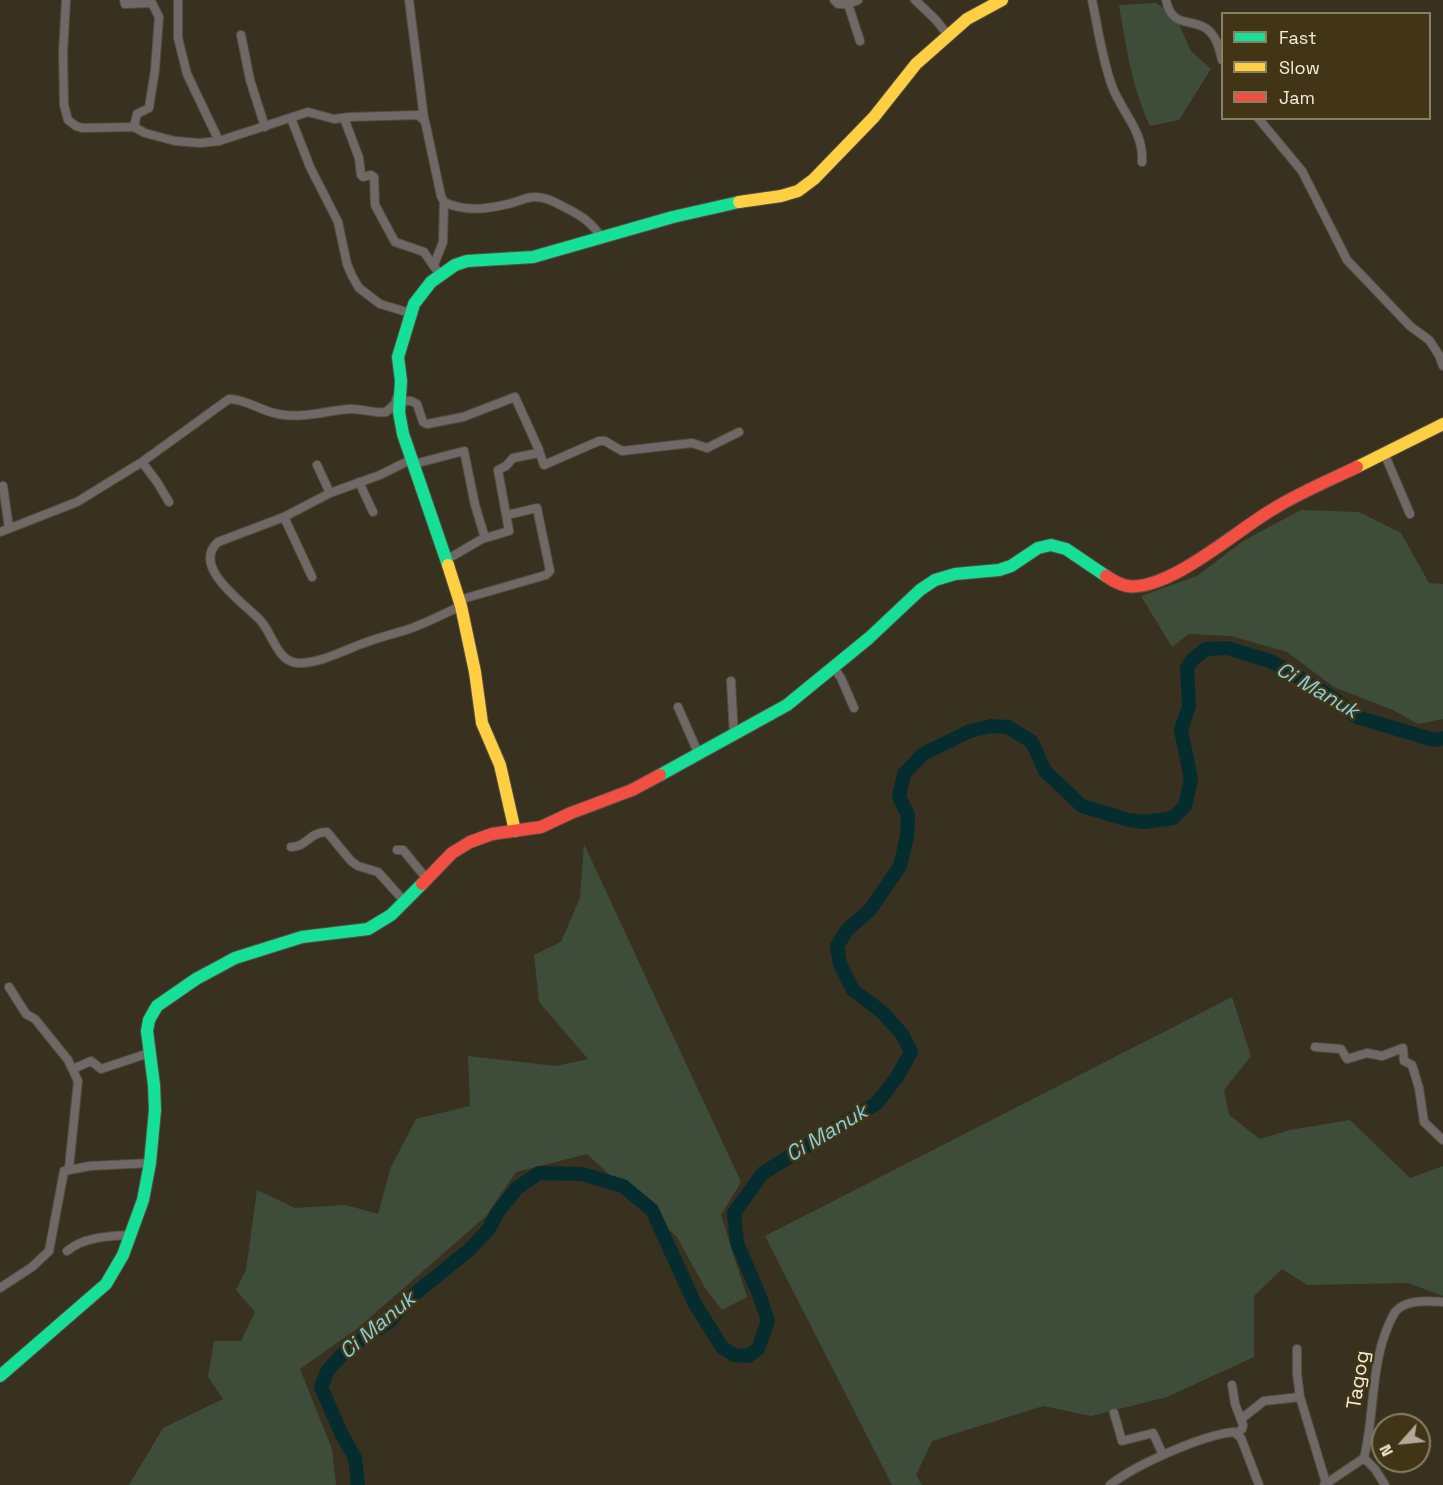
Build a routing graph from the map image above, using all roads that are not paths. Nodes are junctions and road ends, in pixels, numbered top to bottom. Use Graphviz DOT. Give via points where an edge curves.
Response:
graph roads {
  1 [pos="66,0"];
  2 [pos="123,0"];
  3 [pos="178,0"];
  4 [pos="409,0"];
  5 [pos="834,0"];
  6 [pos="858,0"];
  7 [pos="915,0"];
  8 [pos="1002,0"];
  9 [pos="1092,0"];
  10 [pos="1166,0"];
  11 [pos="153,2"];
  12 [pos="848,4"];
  13 [pos="241,35"];
  14 [pos="948,35"];
  15 [pos="860,41"];
  16 [pos="1221,57"];
  17 [pos="291,118"];
  18 [pos="344,118"];
  19 [pos="424,118"];
  20 [pos="1260,120"];
  21 [pos="134,127"];
  22 [pos="265,127"];
  23 [pos="219,141"];
  24 [pos="1142,162"];
  25 [pos="444,202"];
  26 [pos="601,237"];
  27 [pos="437,270"];
  28 [pos="410,313"];
  29 [pos="1443,366"];
  30 [pos="401,381"];
  31 [pos="400,401"];
  32 [pos="1443,424"];
  33 [pos="740,432"];
  34 [pos="539,452"];
  35 [pos="1384,453"];
  36 [pos="413,461"];
  37 [pos="142,462"];
  38 [pos="317,465"];
  39 [pos="359,482"];
  40 [pos="3,486"];
  41 [pos="330,493"];
  42 [pos="169,502"];
  43 [pos="373,512"];
  44 [pos="1410,514"];
  45 [pos="507,515"];
  46 [pos="284,517"];
  47 [pos="9,528"];
  48 [pos="0,532"];
  49 [pos="485,538"];
  50 [pos="446,560"];
  51 [pos="312,576"];
  52 [pos="460,603"];
  53 [pos="834,668"];
  54 [pos="731,681"];
  55 [pos="678,708"];
  56 [pos="854,708"];
  57 [pos="734,736"];
  58 [pos="699,755"];
  59 [pos="515,831"];
  60 [pos="291,847"];
  61 [pos="397,850"];
  62 [pos="426,878"];
  63 [pos="405,902"];
  64 [pos="9,987"];
  65 [pos="1316,1047"];
  66 [pos="149,1053"];
  67 [pos="73,1069"];
  68 [pos="1443,1140"];
  69 [pos="150,1163"];
  70 [pos="69,1168"];
  71 [pos="131,1235"];
  72 [pos="67,1251"];
  73 [pos="0,1288"];
  74 [pos="1443,1302"];
  75 [pos="1297,1349"];
  76 [pos="0,1376"];
  77 [pos="1232,1385"];
  78 [pos="1300,1398"];
  79 [pos="1114,1413"];
  80 [pos="1241,1419"];
  81 [pos="1237,1433"];
  82 [pos="1163,1455"];
  83 [pos="1364,1458"];
  84 [pos="1325,1484"];
  85 [pos="1110,1485"];
  86 [pos="1259,1485"];
  87 [pos="1385,1485"];
  1 -- 21 [label="street" via="63,53 68,120 82,128"];
  2 -- 11 [label="street" via="134,5"];
  3 -- 23 [label="street" via="182,56"];
  4 -- 19 [label="street"];
  5 -- 12 [label="street"];
  6 -- 12 [label="street"];
  7 -- 14 [label="street"];
  8 -- 14 [label="main road" via="967,19"];
  9 -- 24 [label="street" via="1111,83 1139,137"];
  10 -- 16 [label="street" via="1176,18 1212,34"];
  11 -- 21 [label="street" via="159,17 155,70 149,109 137,114"];
  12 -- 15 [label="street"];
  13 -- 22 [label="street"];
  14 -- 26 [label="main road" via="916,64 838,156 798,191 722,205"];
  17 -- 18 [label="street" via="308,112"];
  17 -- 22 [label="street"];
  17 -- 28 [label="street" via="338,222 347,264 359,288 380,304"];
  18 -- 19 [label="street" via="412,114"];
  18 -- 27 [label="street" via="361,175 374,176 375,205 395,242 424,252"];
  19 -- 25 [label="street"];
  20 -- 29 [label="street" via="1302,171 1347,260 1410,326 1429,340"];
  21 -- 23 [label="street" via="175,141"];
  22 -- 23 [label="street"];
  25 -- 26 [label="street" via="474,210 532,197 544,198 584,217"];
  25 -- 27 [label="street" via="443,242"];
  26 -- 27 [label="main road" via="533,257 467,261"];
  27 -- 28 [label="main road"];
  28 -- 30 [label="main road" via="399,348"];
  30 -- 31 [label="main road"];
  30 -- 37 [label="street" via="395,404 380,412 347,409 289,416 229,399"];
  31 -- 34 [label="street" via="417,404 426,424 463,417 515,397"];
  31 -- 36 [label="main road" via="403,434"];
  32 -- 35 [label="main road"];
  33 -- 34 [label="street" via="707,448 692,443 622,451 599,441 544,465"];
  34 -- 45 [label="street" via="513,458 498,470"];
  35 -- 44 [label="street"];
  35 -- 53 [label="main road" via="1274,508 1220,547 1146,585 1122,584 1065,549 1051,545 1038,548 1005,568 942,578 920,590"];
  36 -- 39 [label="street"];
  36 -- 49 [label="street" via="465,451"];
  36 -- 50 [label="main road"];
  37 -- 42 [label="street"];
  37 -- 47 [label="street" via="77,502"];
  38 -- 41 [label="street"];
  39 -- 41 [label="street"];
  39 -- 43 [label="street"];
  40 -- 47 [label="street"];
  41 -- 46 [label="street"];
  45 -- 49 [label="street" via="508,531"];
  45 -- 52 [label="street" via="537,508 550,571"];
  46 -- 51 [label="street"];
  46 -- 52 [label="street" via="218,542 210,558 218,578 259,619 288,661 320,659 408,629"];
  47 -- 48 [label="street"];
  49 -- 50 [label="street"];
  50 -- 52 [label="main road"];
  52 -- 59 [label="main road" via="482,723 500,765"];
  53 -- 56 [label="street"];
  53 -- 57 [label="main road" via="787,705"];
  54 -- 57 [label="street"];
  55 -- 58 [label="street"];
  57 -- 58 [label="main road"];
  58 -- 59 [label="main road" via="632,790 541,827"];
  59 -- 62 [label="main road" via="471,842 452,853"];
  60 -- 63 [label="street" via="301,845 314,834 327,832 351,861 378,872"];
  61 -- 62 [label="street" via="404,850"];
  62 -- 63 [label="main road"];
  63 -- 66 [label="main road" via="368,929 290,939 208,971 153,1011 147,1026"];
  64 -- 67 [label="street" via="26,1014 35,1019"];
  65 -- 68 [label="street" via="1341,1049 1347,1059 1367,1053 1383,1056 1403,1048 1404,1061 1412,1065 1419,1088 1424,1123"];
  66 -- 67 [label="street" via="102,1069 91,1061"];
  66 -- 69 [label="main road" via="154,1085"];
  67 -- 70 [label="street" via="79,1085"];
  69 -- 70 [label="street"];
  69 -- 71 [label="main road"];
  70 -- 73 [label="street" via="62,1174 49,1251"];
  71 -- 72 [label="street" via="103,1237 79,1243"];
  71 -- 76 [label="main road" via="106,1284"];
  74 -- 83 [label="street, Tagog" via="1408,1303 1398,1308 1390,1320 1375,1376"];
  75 -- 78 [label="street"];
  77 -- 80 [label="street"];
  78 -- 80 [label="street" via="1264,1401"];
  78 -- 84 [label="street"];
  79 -- 82 [label="street" via="1122,1441 1153,1433"];
  80 -- 81 [label="street" via="1243,1427"];
  81 -- 82 [label="street" via="1203,1439"];
  81 -- 86 [label="street"];
  82 -- 85 [label="street"];
  83 -- 84 [label="street"];
  83 -- 87 [label="street"];
}
